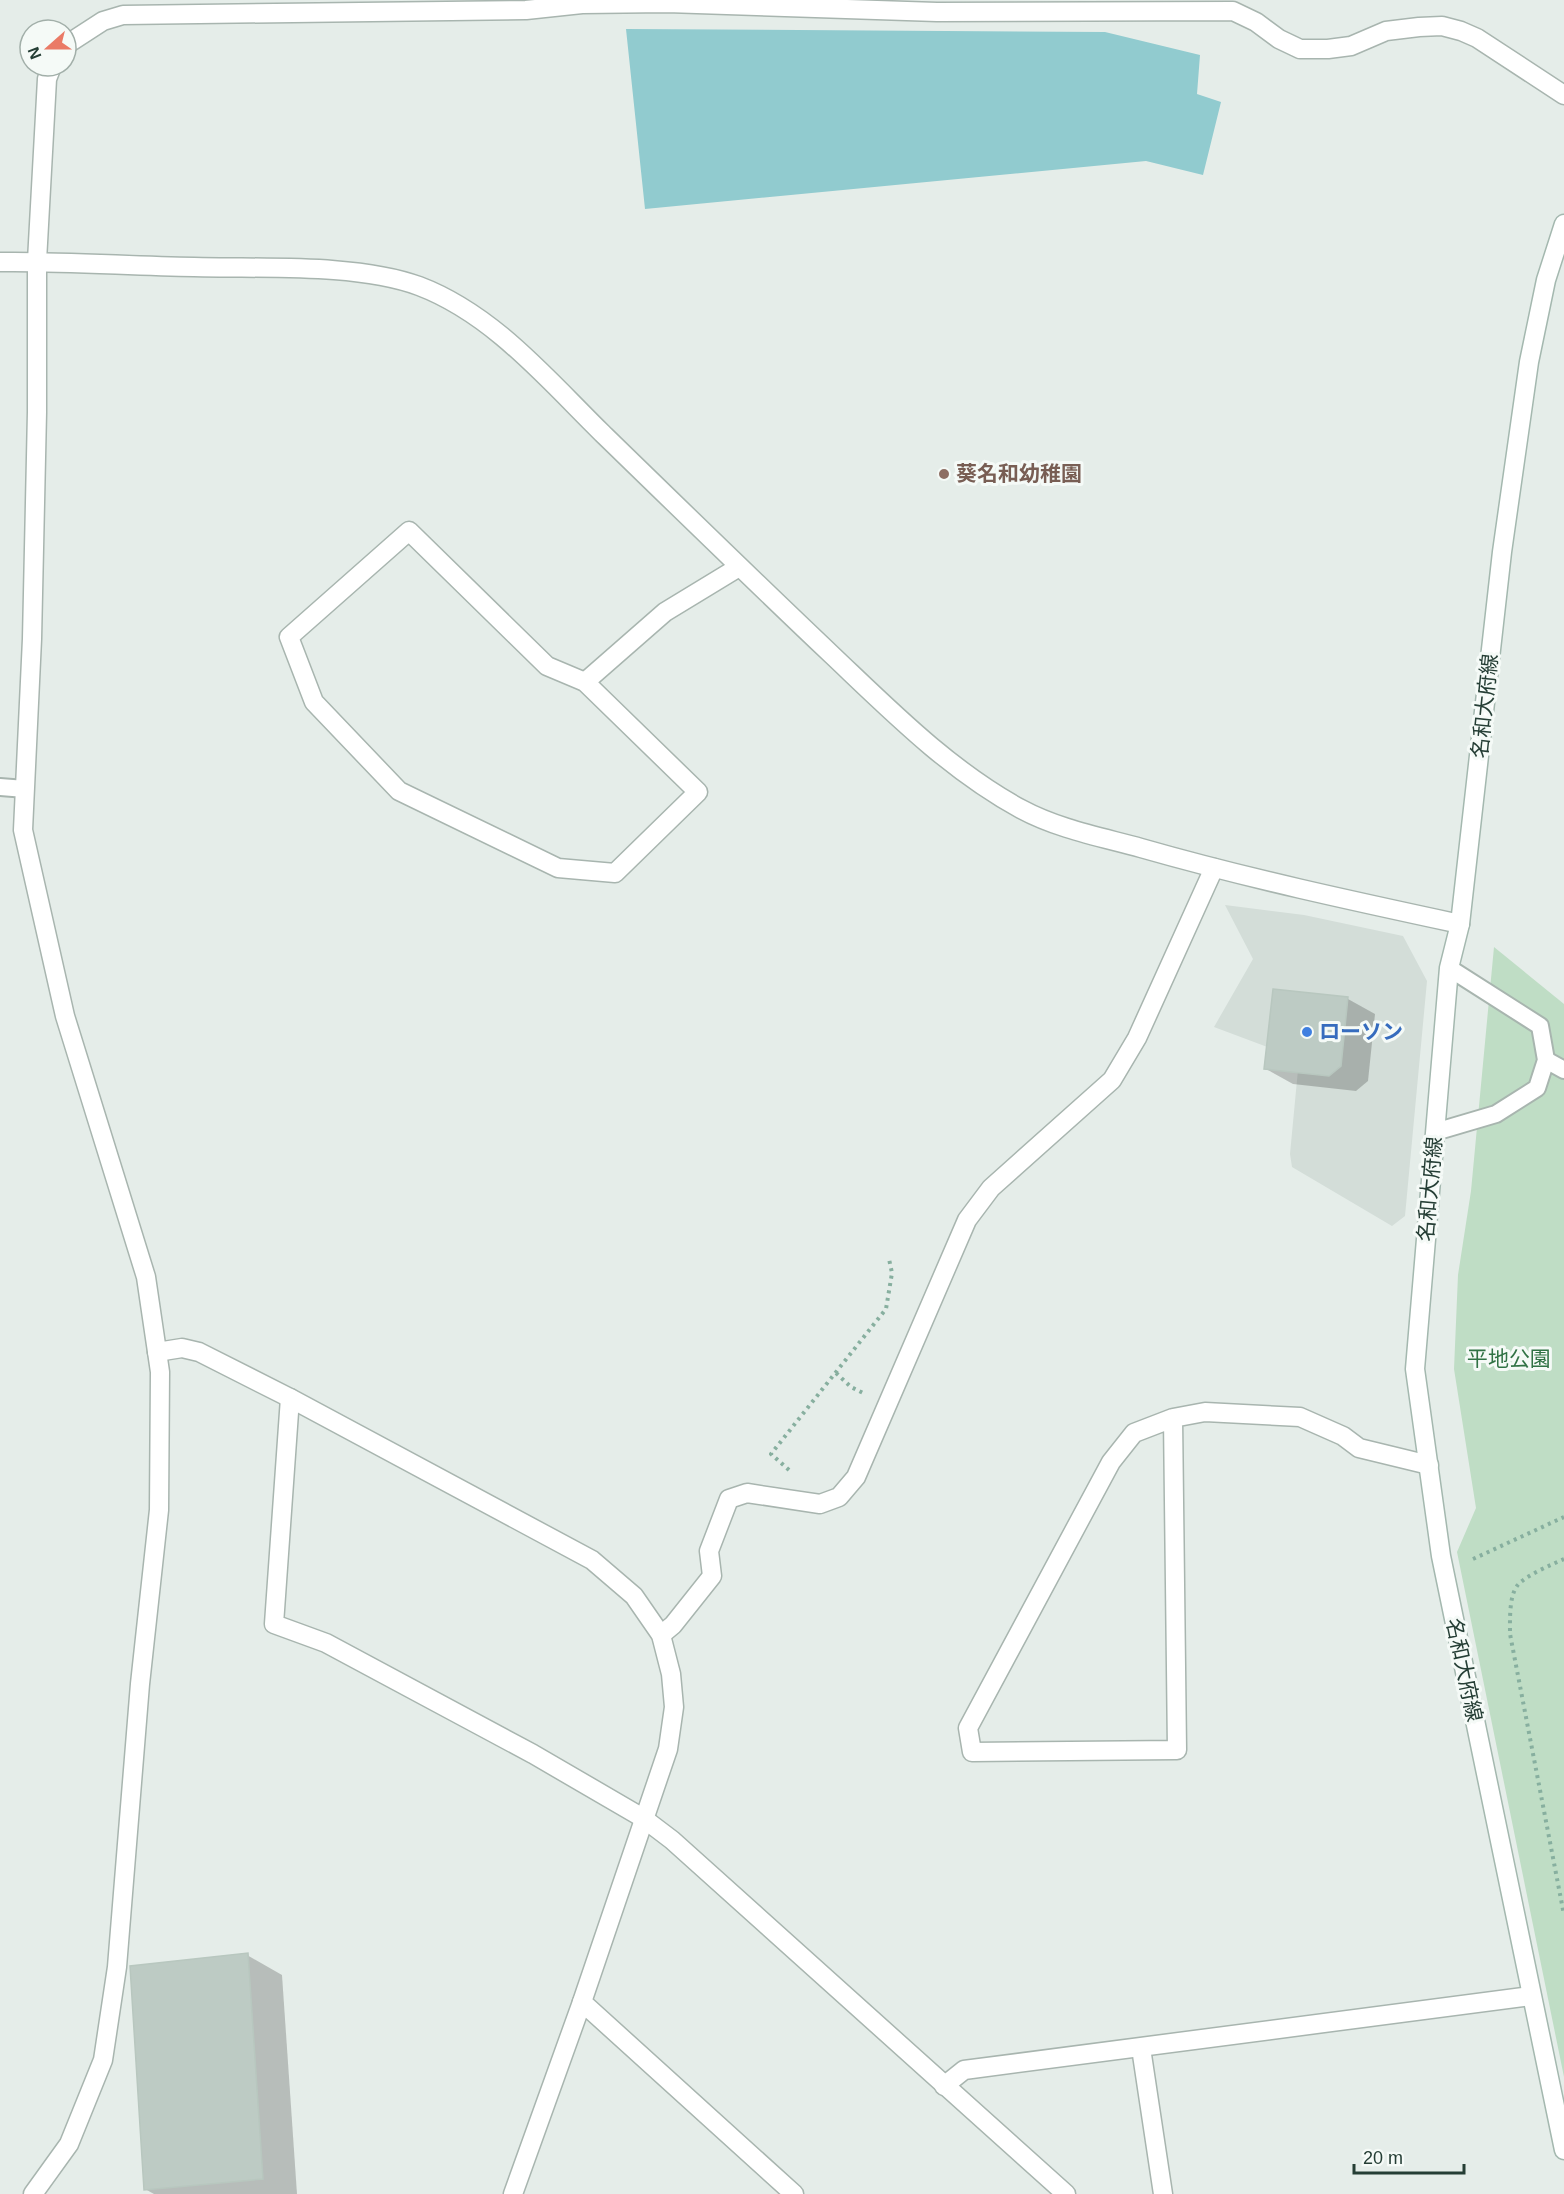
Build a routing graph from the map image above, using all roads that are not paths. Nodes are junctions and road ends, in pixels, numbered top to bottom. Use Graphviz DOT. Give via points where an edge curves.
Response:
graph roads {
  1 [pos="78,37"];
  2 [pos="47,78"];
  3 [pos="1564,95"];
  4 [pos="1564,224"];
  5 [pos="37,261"];
  6 [pos="0,262"];
  7 [pos="739,567"];
  8 [pos="585,682"];
  9 [pos="0,787"];
  10 [pos="25,789"];
  11 [pos="1214,868"];
  12 [pos="1460,924"];
  13 [pos="1449,968"];
  14 [pos="1545,1060"];
  15 [pos="1564,1070"];
  16 [pos="1435,1132"];
  17 [pos="157,1352"];
  18 [pos="290,1398"];
  19 [pos="1173,1418"];
  20 [pos="1429,1465"];
  21 [pos="661,1635"];
  22 [pos="643,1818"];
  23 [pos="1531,1996"];
  24 [pos="582,2001"];
  25 [pos="1141,2048"];
  26 [pos="944,2086"];
  27 [pos="1564,2150"];
  28 [pos="33,2194"];
  29 [pos="513,2194"];
  30 [pos="794,2194"];
  31 [pos="1066,2194"];
  32 [pos="1163,2194"];
  1 -- 3 [label="street" via="103,21 123,15 526,10 582,4 937,12 1233,11 1300,49 1351,46 1386,31 1442,26 1477,38"];
  2 -- 5 [label="street"];
  4 -- 12 [label="street, 名和大府線" via="1546,280 1529,362 1502,552"];
  5 -- 6 [label="street"];
  5 -- 7 [label="street" via="329,270 422,287 480,319 522,354"];
  5 -- 10 [label="street" via="32,639"];
  7 -- 8 [label="street" via="665,612"];
  7 -- 11 [label="street" via="898,717 962,771 1020,808 1057,825"];
  8 -- 8 [label="street" via="548,666 409,531 289,637 314,702 399,790 558,868 615,873 698,792"];
  9 -- 10 [label="lane"];
  10 -- 17 [label="street" via="23,830 65,1016 146,1277"];
  11 -- 12 [label="street"];
  11 -- 21 [label="street" via="1137,1038 1112,1080 992,1188 967,1220 856,1477 839,1497 820,1504 747,1493 729,1499 709,1551 712,1576"];
  12 -- 13 [label="street, 名和大府線"];
  13 -- 14 [label="lane" via="1540,1026"];
  13 -- 16 [label="street, 名和大府線"];
  14 -- 15 [label="lane"];
  14 -- 16 [label="lane" via="1537,1088 1496,1114"];
  16 -- 20 [label="street, 名和大府線" via="1415,1369"];
  17 -- 18 [label="street" via="183,1348 199,1352"];
  17 -- 28 [label="street" via="159,1510 117,1967 103,2060 69,2144"];
  18 -- 21 [label="street" via="591,1560 634,1596"];
  18 -- 22 [label="street" via="274,1624 326,1643"];
  19 -- 19 [label="street" via="1134,1433 1111,1462 968,1728 972,1752 1177,1750"];
  19 -- 20 [label="street" via="1205,1412 1300,1417 1343,1436 1359,1448"];
  20 -- 23 [label="street, 名和大府線" via="1441,1556"];
  21 -- 22 [label="street" via="674,1707 668,1749"];
  22 -- 24 [label="street"];
  22 -- 26 [label="street"];
  23 -- 25 [label="street"];
  23 -- 27 [label="street, 名和大府線"];
  24 -- 29 [label="street"];
  24 -- 30 [label="street"];
  25 -- 26 [label="street" via="964,2070"];
  25 -- 32 [label="street"];
  26 -- 31 [label="street"];
}
